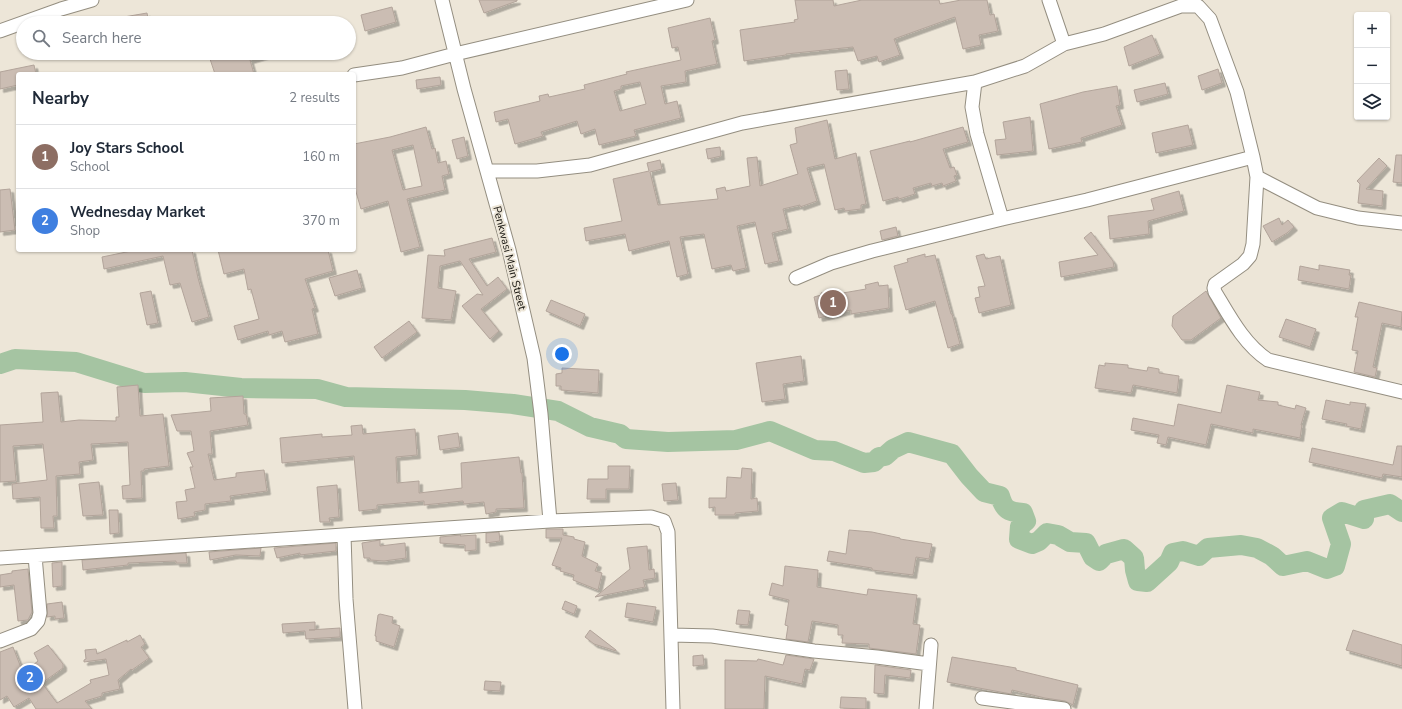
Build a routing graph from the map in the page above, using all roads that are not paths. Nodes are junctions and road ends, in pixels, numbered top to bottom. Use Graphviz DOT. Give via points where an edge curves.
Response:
graph roads {
  1 [pos="92,0"];
  2 [pos="442,0"];
  3 [pos="688,0"];
  4 [pos="1049,0"];
  5 [pos="43,16"];
  6 [pos="16,25"];
  7 [pos="0,31"];
  8 [pos="1064,44"];
  9 [pos="455,54"];
  10 [pos="356,75"];
  11 [pos="975,82"];
  12 [pos="1253,157"];
  13 [pos="488,171"];
  14 [pos="1257,177"];
  15 [pos="1002,219"];
  16 [pos="1402,223"];
  17 [pos="796,278"];
  18 [pos="1402,392"];
  19 [pos="550,521"];
  20 [pos="344,535"];
  21 [pos="35,556"];
  22 [pos="0,558"];
  23 [pos="672,635"];
  24 [pos="0,641"];
  25 [pos="930,645"];
  26 [pos="929,664"];
  27 [pos="982,698"];
  28 [pos="355,709"];
  29 [pos="673,709"];
  30 [pos="926,709"];
  31 [pos="1064,709"];
  1 -- 5 [label="street"];
  2 -- 9 [label="street, Penkwasi Main Street"];
  3 -- 9 [label="street"];
  4 -- 8 [label="street"];
  6 -- 7 [label="street"];
  8 -- 11 [label="street" via="1025,66"];
  8 -- 12 [label="street" via="1104,34 1181,6 1198,6 1210,19 1217,34 1237,92"];
  9 -- 10 [label="street" via="402,68"];
  9 -- 13 [label="street, Penkwasi Main Street"];
  11 -- 13 [label="street" via="742,123 590,165 537,171"];
  11 -- 15 [label="street" via="972,107 977,134"];
  12 -- 14 [label="street"];
  12 -- 15 [label="street"];
  13 -- 19 [label="street, Penkwasi Main Street" via="534,358"];
  14 -- 16 [label="street" via="1317,208 1358,218"];
  14 -- 18 [label="street" via="1250,256 1214,288 1237,329 1248,344 1268,360"];
  15 -- 17 [label="street" via="872,250"];
  19 -- 20 [label="street"];
  19 -- 23 [label="street" via="651,517 664,521 668,532"];
  20 -- 21 [label="street"];
  20 -- 28 [label="street" via="346,599"];
  21 -- 22 [label="street"];
  21 -- 24 [label="street" via="40,613 38,621 31,629"];
  23 -- 26 [label="street" via="712,636"];
  23 -- 29 [label="street"];
  25 -- 26 [label="street"];
  26 -- 30 [label="street"];
  27 -- 31 [label="street"];
}
